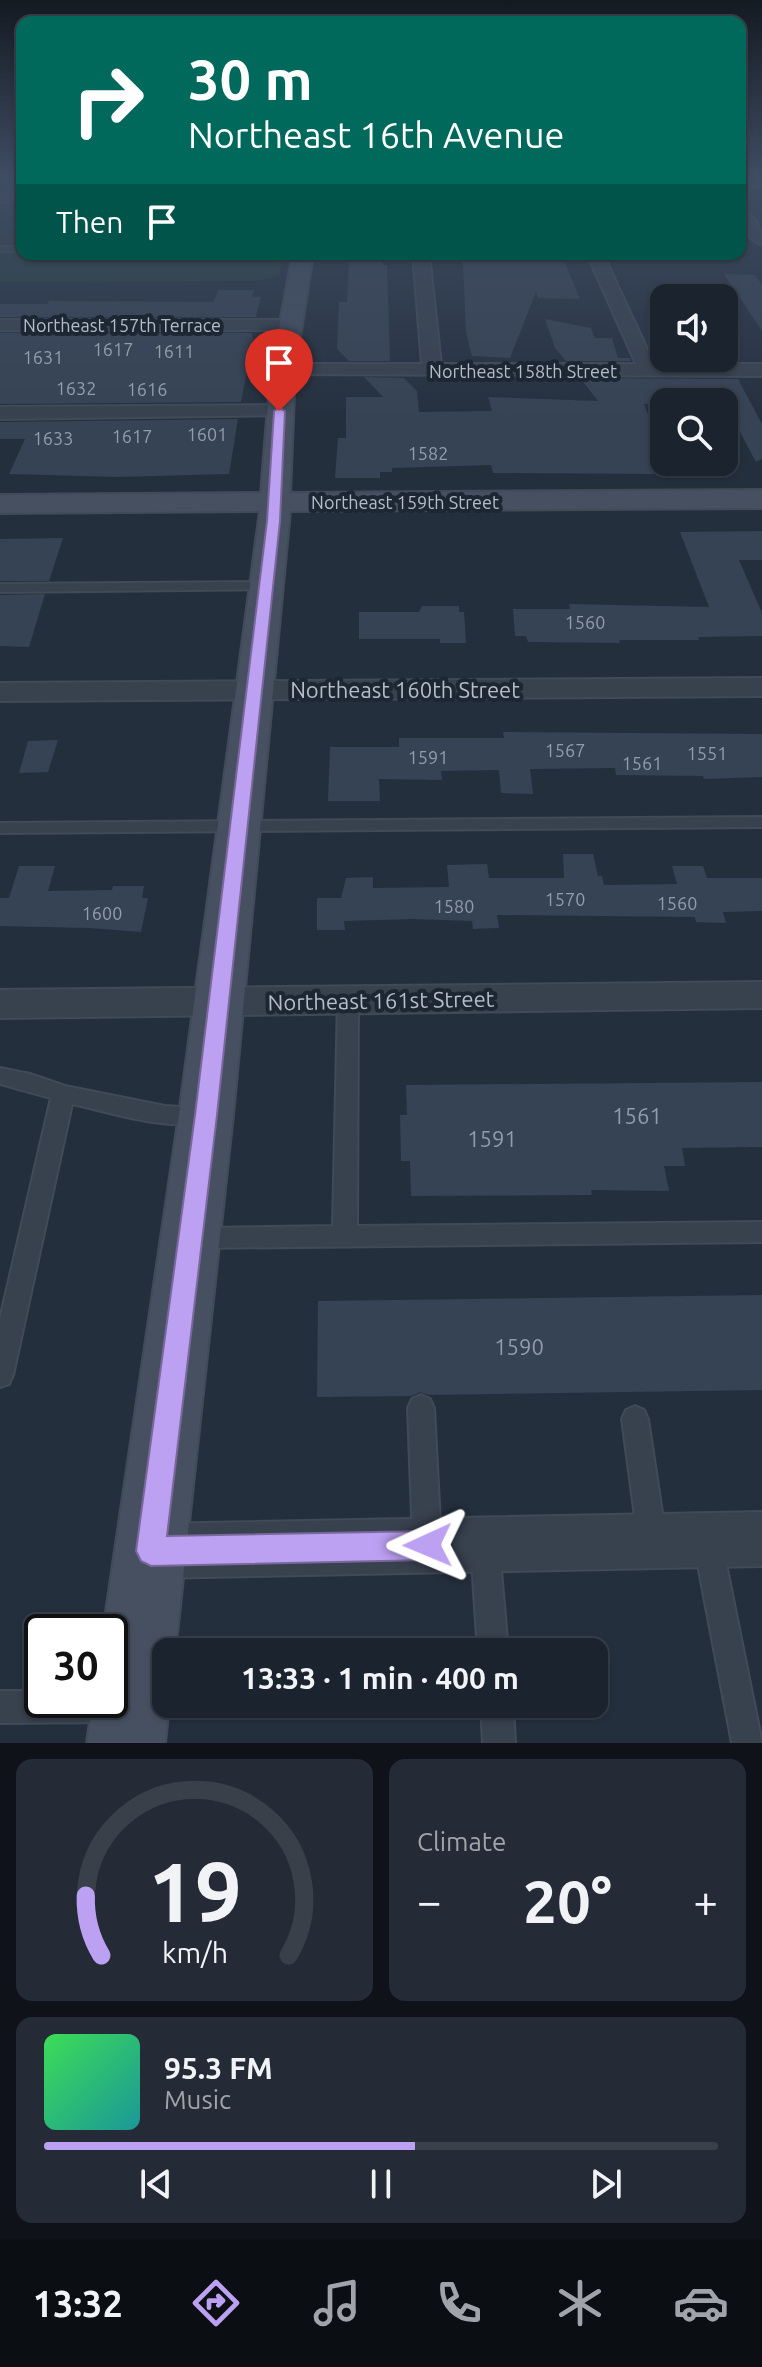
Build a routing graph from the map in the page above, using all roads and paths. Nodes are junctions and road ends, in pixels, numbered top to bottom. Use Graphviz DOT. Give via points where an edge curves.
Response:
graph roads {
  1 [pos="302,261"];
  2 [pos="422,261"];
  3 [pos="598,261"];
  4 [pos="0,325"];
  5 [pos="292,325"];
  6 [pos="283,370"];
  7 [pos="762,370"];
  8 [pos="432,371"];
  9 [pos="648,371"];
  10 [pos="279,411"];
  11 [pos="0,413"];
  12 [pos="762,499"];
  13 [pos="275,503"];
  14 [pos="0,504"];
  15 [pos="266,586"];
  16 [pos="0,588"];
  17 [pos="762,687"];
  18 [pos="253,690"];
  19 [pos="0,692"];
  20 [pos="762,822"];
  21 [pos="239,825"];
  22 [pos="0,828"];
  23 [pos="762,995"];
  24 [pos="348,1000"];
  25 [pos="219,1002"];
  26 [pos="0,1004"];
  27 [pos="0,1076"];
  28 [pos="63,1094"];
  29 [pos="206,1115"];
  30 [pos="762,1232"];
  31 [pos="345,1236"];
  32 [pos="189,1238"];
  33 [pos="0,1375"];
  34 [pos="421,1408"];
  35 [pos="635,1419"];
  36 [pos="762,1539"];
  37 [pos="708,1541"];
  38 [pos="653,1542"];
  39 [pos="428,1545"];
  40 [pos="485,1545"];
  41 [pos="151,1551"];
  42 [pos="492,1638"];
  43 [pos="0,1707"];
  44 [pos="498,1718"];
  45 [pos="129,1724"];
  46 [pos="499,1743"];
  47 [pos="748,1743"];
  1 -- 5 [label="street"];
  2 -- 8 [label="street"];
  3 -- 9 [label="street"];
  4 -- 5 [label="street, Northeast 157th Terrace"];
  5 -- 6 [label="street"];
  6 -- 8 [label="street, Northeast 158th Street"];
  6 -- 10 [label="street"];
  7 -- 9 [label="street, Northeast 158th Street"];
  8 -- 9 [label="street, Northeast 158th Street"];
  10 -- 11 [label="street"];
  10 -- 13 [label="street"];
  12 -- 13 [label="street, Northeast 159th Street"];
  13 -- 14 [label="street, Northeast 159th Street"];
  13 -- 15 [label="street"];
  15 -- 16 [label="lane"];
  15 -- 18 [label="street"];
  17 -- 18 [label="street, Northeast 160th Street"];
  18 -- 19 [label="street, Northeast 160th Street"];
  18 -- 21 [label="street"];
  20 -- 21 [label="lane"];
  21 -- 22 [label="lane"];
  21 -- 25 [label="street"];
  23 -- 24 [label="street, Northeast 161st Street"];
  24 -- 25 [label="street, Northeast 161st Street"];
  24 -- 31 [label="lane"];
  25 -- 26 [label="street, Northeast 161st Street"];
  25 -- 29 [label="street"];
  27 -- 28 [label="lane"];
  28 -- 29 [label="lane" via="165,1115"];
  28 -- 33 [label="lane"];
  29 -- 32 [label="street"];
  30 -- 31 [label="lane"];
  31 -- 32 [label="lane"];
  32 -- 41 [label="street"];
  34 -- 39 [label="lane"];
  35 -- 38 [label="lane"];
  36 -- 37 [label="street"];
  37 -- 38 [label="street"];
  37 -- 47 [label="lane"];
  38 -- 40 [label="street"];
  39 -- 40 [label="street"];
  39 -- 41 [label="street"];
  40 -- 42 [label="lane"];
  41 -- 45 [label="street"];
  43 -- 45 [label="lane"];
  44 -- 46 [label="lane"];
}
